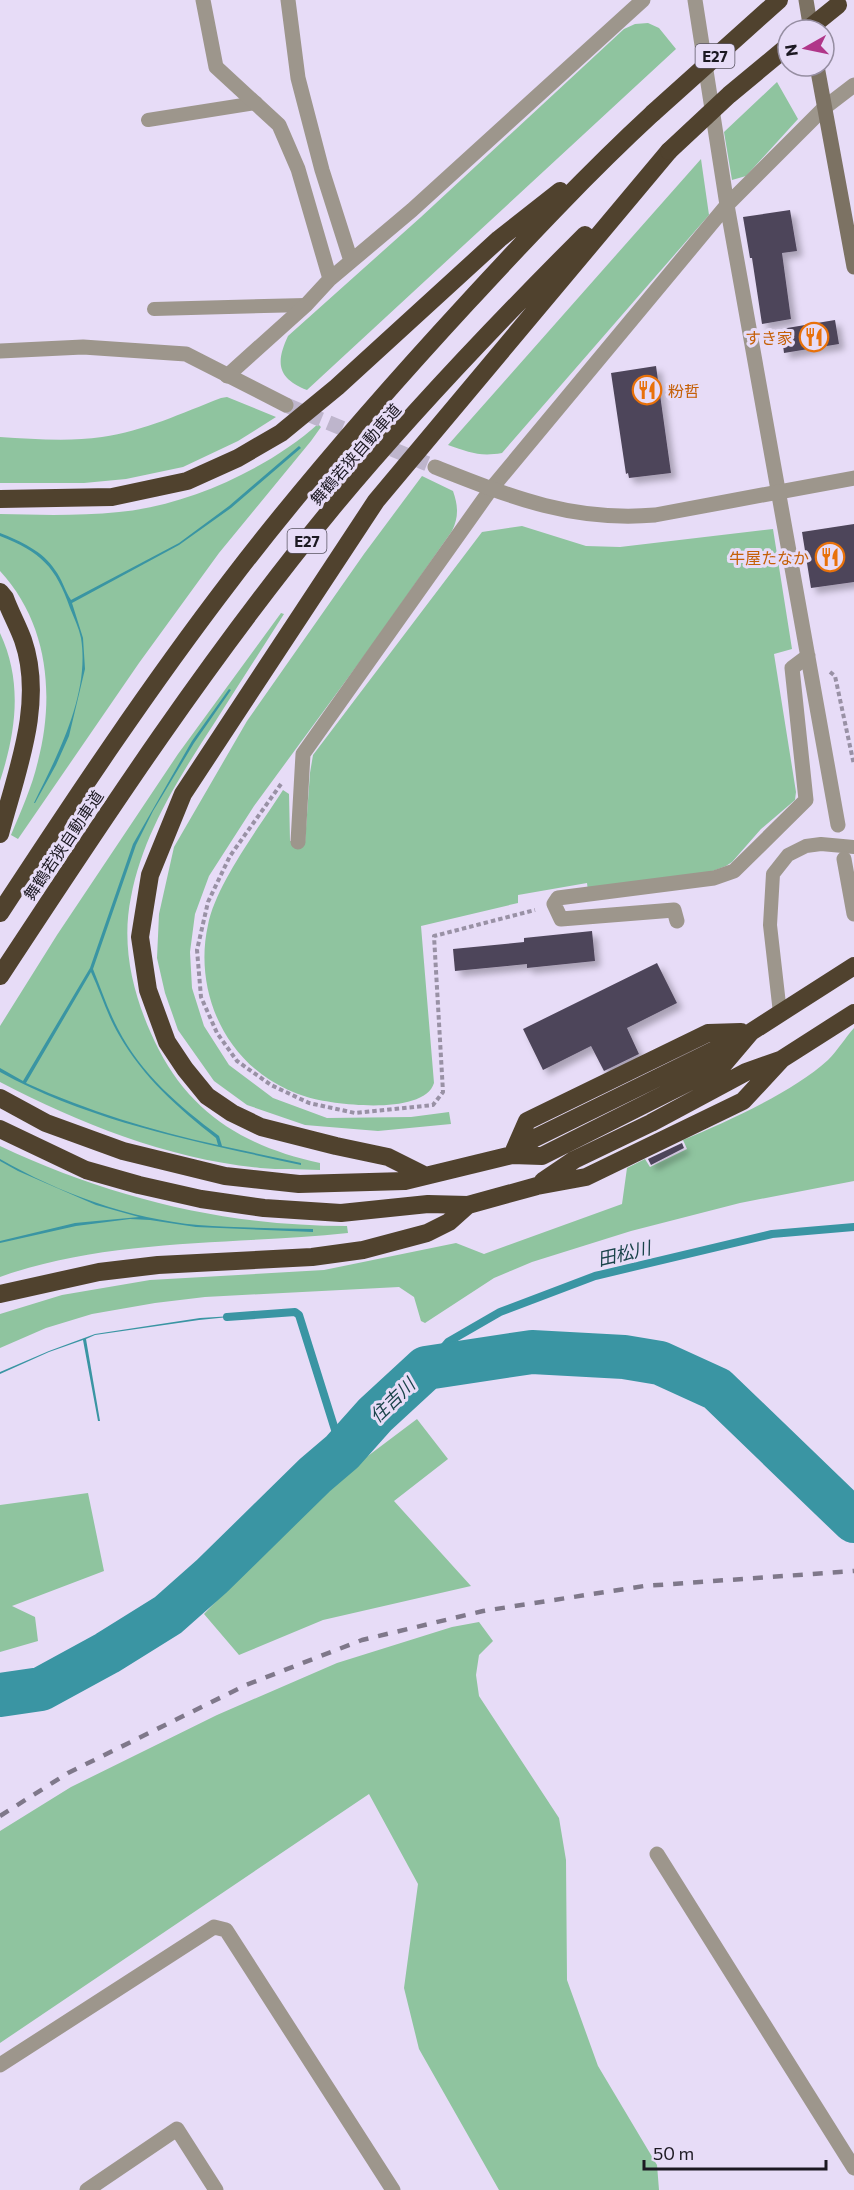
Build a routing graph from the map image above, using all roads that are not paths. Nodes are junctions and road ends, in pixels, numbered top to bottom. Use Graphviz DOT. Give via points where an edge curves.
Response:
graph roads {
  1 [pos="203,0"];
  2 [pos="288,0"];
  3 [pos="643,0"];
  4 [pos="695,0"];
  5 [pos="779,0"];
  6 [pos="806,0"];
  7 [pos="841,2"];
  8 [pos="808,18"];
  9 [pos="823,18"];
  10 [pos="776,56"];
  11 [pos="819,78"];
  12 [pos="854,85"];
  13 [pos="256,103"];
  14 [pos="824,108"];
  15 [pos="148,120"];
  16 [pos="618,146"];
  17 [pos="669,151"];
  18 [pos="727,205"];
  19 [pos="351,261"];
  20 [pos="854,267"];
  21 [pos="330,279"];
  22 [pos="306,305"];
  23 [pos="154,309"];
  24 [pos="0,351"];
  25 [pos="227,375"];
  26 [pos="286,405"];
  27 [pos="435,467"];
  28 [pos="854,478"];
  29 [pos="491,489"];
  30 [pos="778,493"];
  31 [pos="0,499"];
  32 [pos="0,592"];
  33 [pos="808,656"];
  34 [pos="838,825"];
  35 [pos="0,834"];
  36 [pos="298,842"];
  37 [pos="849,853"];
  38 [pos="0,913"];
  39 [pos="854,914"];
  40 [pos="678,921"];
  41 [pos="854,966"];
  42 [pos="0,976"];
  43 [pos="780,1013"];
  44 [pos="854,1013"];
  45 [pos="0,1098"];
  46 [pos="0,1129"];
  47 [pos="424,1175"];
  48 [pos="468,1205"];
  49 [pos="0,1294"];
  50 [pos="657,1854"];
  51 [pos="0,2065"];
  52 [pos="854,2168"];
  53 [pos="87,2190"];
  54 [pos="216,2190"];
  55 [pos="393,2190"];
  1 -- 13 [label="street" via="216,67"];
  2 -- 19 [label="street" via="298,78"];
  3 -- 19 [label="street"];
  4 -- 18 [label="street"];
  5 -- 16 [label="highway, 舞鶴若狭自動車道 / E27, bridge"];
  6 -- 8 [label="main road"];
  7 -- 9 [label="highway, bridge"];
  10 -- 17 [label="highway, 舞鶴若狭自動車道 / E27, bridge"];
  11 -- 14 [label="main road"];
  12 -- 14 [label="street"];
  13 -- 15 [label="lane"];
  13 -- 21 [label="street" via="279,125 298,169"];
  14 -- 18 [label="street"];
  14 -- 20 [label="main road"];
  16 -- 31 [label="highway" via="499,239 337,387 280,433 238,458 187,482 112,497"];
  16 -- 38 [label="highway, 舞鶴若狭自動車道 / E27" via="449,322 309,482 230,581 106,753"];
  17 -- 42 [label="highway, 舞鶴若狭自動車道 / E27" via="476,347 333,507 260,599 112,806"];
  17 -- 47 [label="highway" via="376,501 183,794 150,875 140,938 148,990 167,1042 207,1096 261,1127 388,1156"];
  18 -- 29 [label="street"];
  18 -- 30 [label="street"];
  19 -- 21 [label="street"];
  21 -- 22 [label="street"];
  22 -- 23 [label="lane"];
  22 -- 25 [label="street"];
  24 -- 25 [label="street" via="83,347 186,354"];
  25 -- 26 [label="street"];
  27 -- 29 [label="street"];
  28 -- 30 [label="street"];
  29 -- 30 [label="street" via="564,510 628,517"];
  29 -- 36 [label="street" via="303,754"];
  30 -- 33 [label="street"];
  32 -- 35 [label="highway" via="23,641 30,699 26,735"];
  33 -- 34 [label="street"];
  33 -- 40 [label="street" via="792,668 807,800 734,871 714,878 558,898 554,904 561,919 675,910"];
  37 -- 39 [label="street"];
  37 -- 43 [label="lane" via="821,844 806,846 788,855 773,874 770,925"];
  41 -- 43 [label="highway"];
  43 -- 47 [label="highway" via="751,1032 533,1139 512,1155"];
  44 -- 48 [label="highway" via="782,1059 743,1101 586,1177 537,1185"];
  45 -- 47 [label="highway" via="46,1123 123,1151 225,1176 300,1184 405,1181"];
  46 -- 48 [label="highway" via="86,1170 201,1199 341,1213 428,1204"];
  48 -- 49 [label="highway" via="449,1222 427,1233 363,1250 99,1272"];
  50 -- 52 [label="street"];
  51 -- 55 [label="street" via="214,1927 226,1930"];
  53 -- 54 [label="street" via="177,2129"];
}
